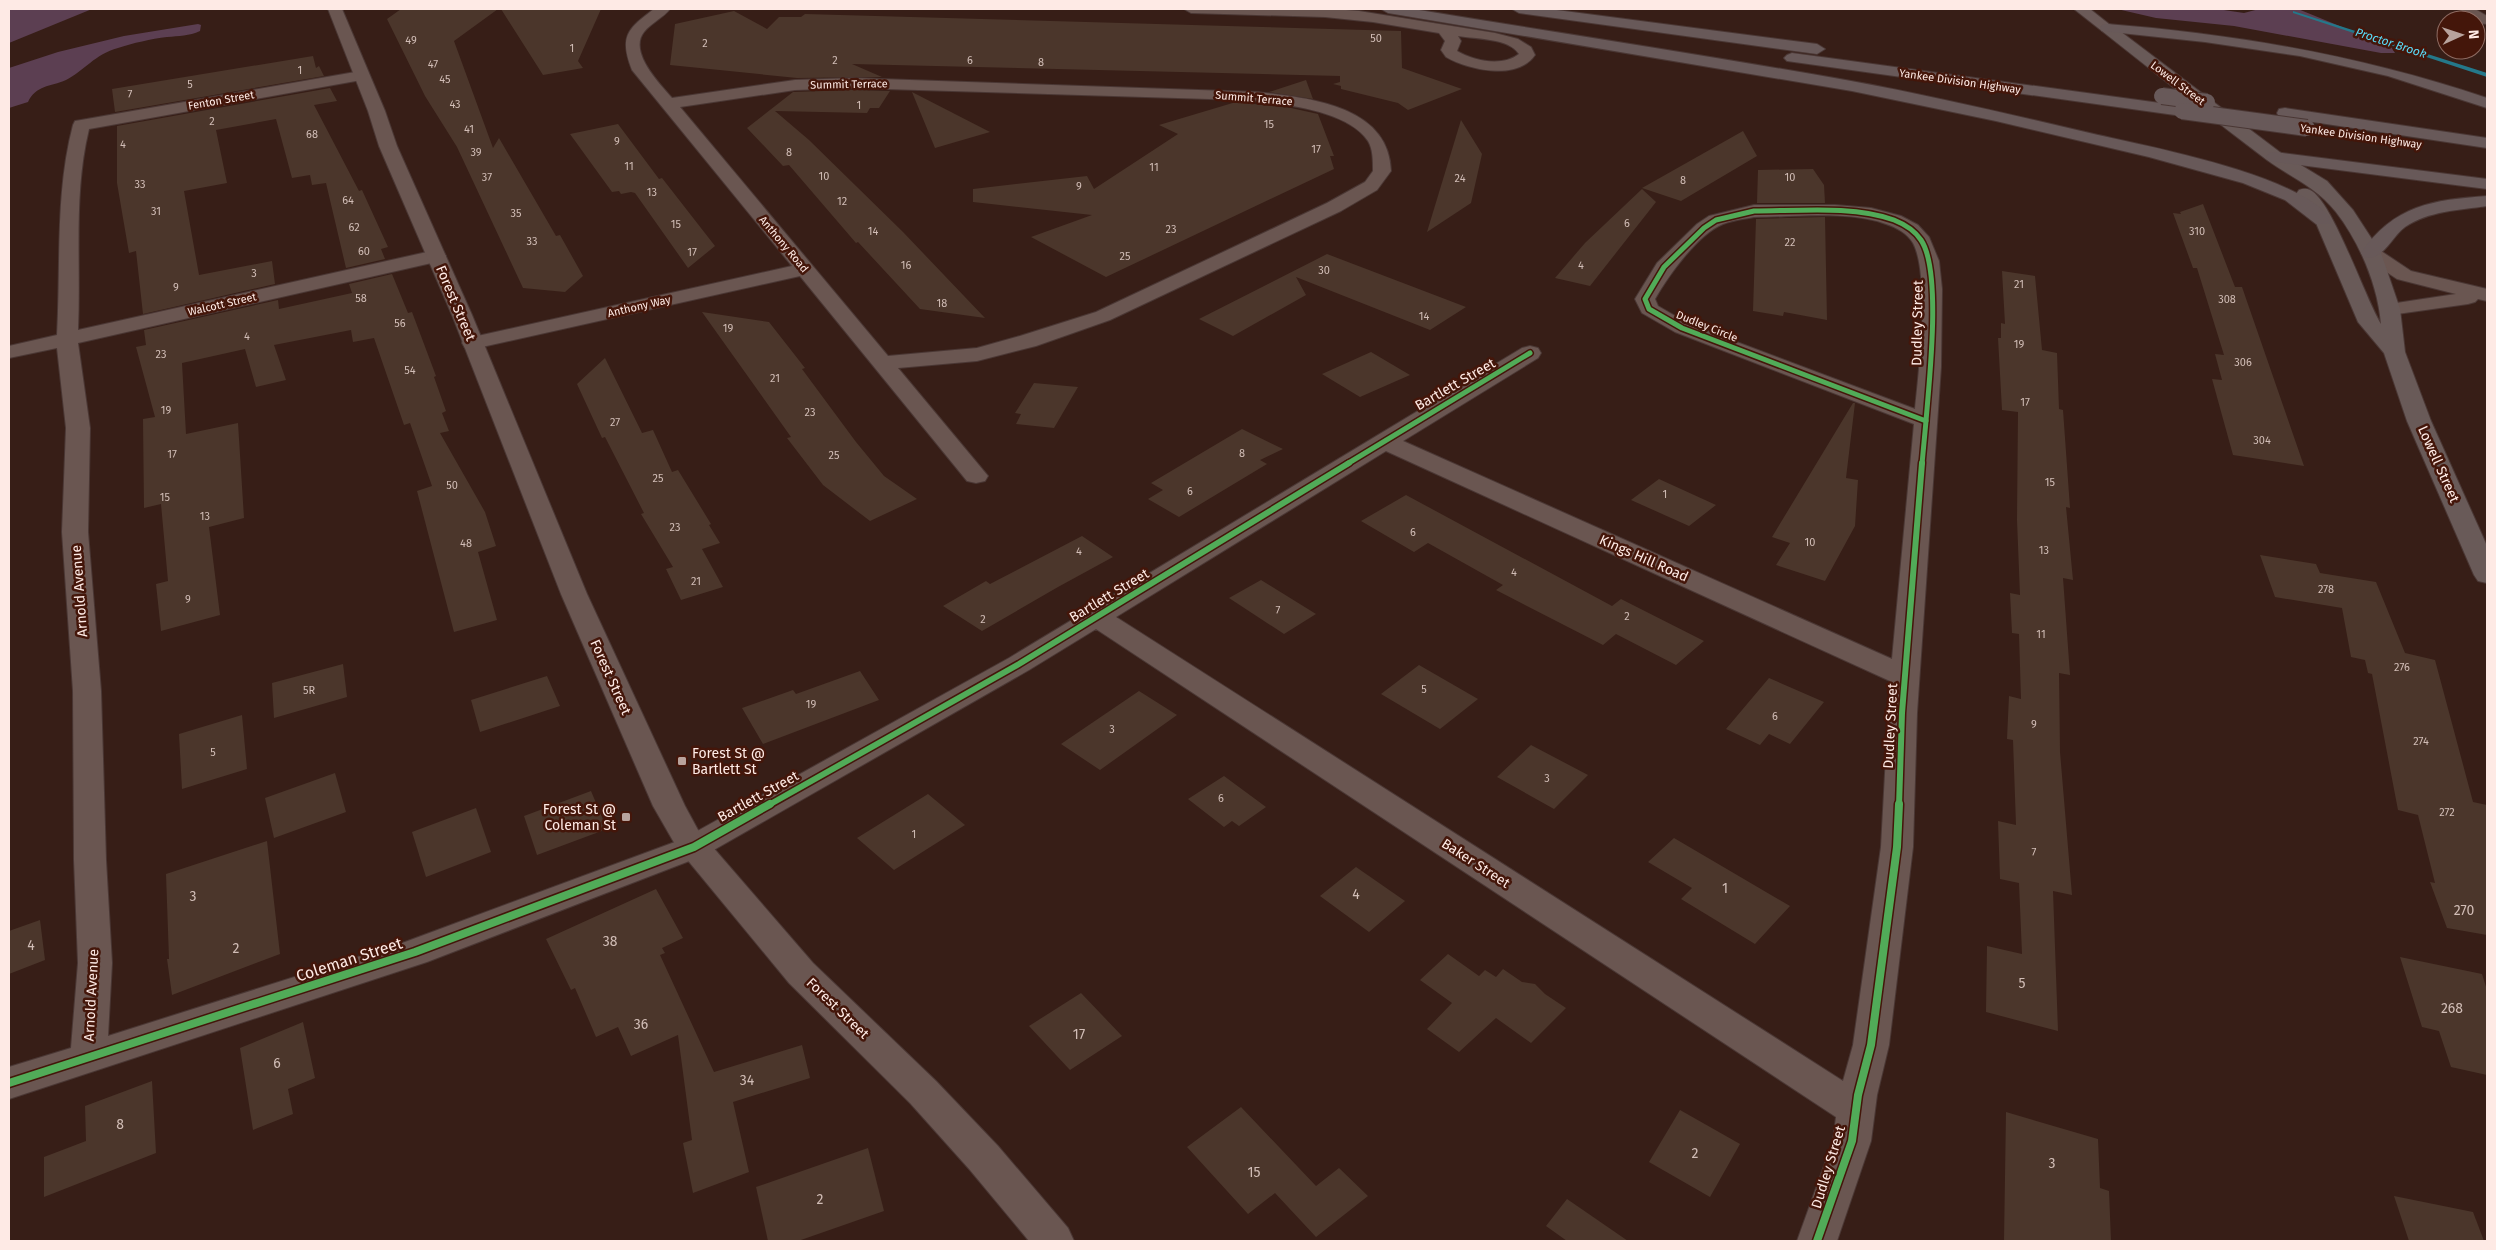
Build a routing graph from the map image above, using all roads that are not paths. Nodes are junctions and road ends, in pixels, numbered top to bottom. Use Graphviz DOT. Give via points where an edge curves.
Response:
graph roads {
  1 [pos="335,9"];
  2 [pos="662,9"];
  3 [pos="1191,9"];
  4 [pos="1388,9"];
  5 [pos="1432,9"];
  6 [pos="1519,9"];
  7 [pos="2081,9"];
  8 [pos="2467,9"];
  9 [pos="2487,20"];
  10 [pos="2106,28"];
  11 [pos="1443,29"];
  12 [pos="2242,42"];
  13 [pos="2136,50"];
  14 [pos="361,76"];
  15 [pos="2466,95"];
  16 [pos="2487,103"];
  17 [pos="668,104"];
  18 [pos="2487,109"];
  19 [pos="2285,112"];
  20 [pos="81,125"];
  21 [pos="2487,127"];
  22 [pos="2487,143"];
  23 [pos="2487,155"];
  24 [pos="2275,157"];
  25 [pos="2487,184"];
  26 [pos="2487,202"];
  27 [pos="1894,220"];
  28 [pos="2323,220"];
  29 [pos="2371,254"];
  30 [pos="436,256"];
  31 [pos="804,269"];
  32 [pos="2487,296"];
  33 [pos="2390,309"];
  34 [pos="67,339"];
  35 [pos="473,343"];
  36 [pos="9,352"];
  37 [pos="2394,352"];
  38 [pos="1530,353"];
  39 [pos="883,363"];
  40 [pos="1926,421"];
  41 [pos="1384,441"];
  42 [pos="976,476"];
  43 [pos="2487,575"];
  44 [pos="1097,617"];
  45 [pos="1905,676"];
  46 [pos="694,847"];
  47 [pos="88,1058"];
  48 [pos="9,1083"];
  49 [pos="1856,1110"];
  50 [pos="1054,1241"];
  51 [pos="1817,1241"];
  1 -- 14 [label="street, Forest Street"];
  2 -- 17 [label="street, Anthony Road" via="638,29 631,46 640,70"];
  3 -- 11 [label="street" via="1344,14"];
  4 -- 28 [label="highway" via="1852,86 1996,116 2249,179 2291,196"];
  5 -- 23 [label="highway, Yankee Division Highway, bridge"];
  6 -- 19 [label="highway, Yankee Division Highway, bridge"];
  7 -- 10 [label="main road, Lowell Street"];
  8 -- 9 [label="street" via="2479,19"];
  10 -- 12 [label="highway"];
  10 -- 13 [label="main road, Lowell Street"];
  11 -- 11 [label="street" via="1514,42 1526,50 1527,55 1505,64 1467,62 1451,54 1449,50 1453,41"];
  12 -- 13 [label="highway"];
  12 -- 15 [label="highway" via="2373,66"];
  13 -- 24 [label="main road, Lowell Street"];
  14 -- 20 [label="street, Fenton Street"];
  14 -- 30 [label="street, Forest Street"];
  15 -- 16 [label="highway"];
  15 -- 18 [label="highway"];
  17 -- 31 [label="street, Anthony Road"];
  17 -- 39 [label="street, Summit Terrace" via="795,85 852,82 1242,95 1298,102 1343,116 1373,136 1379,147 1382,171 1371,186 1334,207 1104,316 977,354"];
  19 -- 21 [label="highway" via="2448,130"];
  19 -- 22 [label="highway, Yankee Division Highway"];
  20 -- 34 [label="street, Arnold Avenue" via="74,154 70,209"];
  24 -- 25 [label="highway"];
  24 -- 28 [label="main road, Lowell Street" via="2318,209"];
  24 -- 29 [label="main road, Lowell Street" via="2322,185 2335,197"];
  26 -- 29 [label="highway" via="2422,213 2400,222 2385,234"];
  27 -- 40 [label="street, Dudley Street" via="1911,229 1922,241 1930,260 1932,289"];
  27 -- 40 [label="street, Dudley Circle" via="1871,214 1789,210 1754,211 1716,220 1664,267 1645,299 1649,309 1682,328"];
  28 -- 37 [label="main road, Lowell Street" via="2369,322"];
  29 -- 32 [label="street" via="2404,275"];
  29 -- 33 [label="main road, Lowell Street"];
  30 -- 34 [label="street, Walcott Street"];
  30 -- 35 [label="street, Forest Street"];
  31 -- 35 [label="street, Anthony Way"];
  31 -- 39 [label="street, Anthony Road"];
  32 -- 33 [label="street"];
  33 -- 37 [label="main road, Lowell Street"];
  34 -- 36 [label="street, Walcott Street"];
  34 -- 47 [label="street, Arnold Avenue" via="78,428 75,532 87,691 95,963"];
  35 -- 46 [label="street, Forest Street" via="574,594 669,806"];
  37 -- 43 [label="main road, Lowell Street" via="2419,421"];
  38 -- 41 [label="street, Bartlett Street"];
  39 -- 42 [label="street, Anthony Road"];
  40 -- 45 [label="street, Dudley Street"];
  41 -- 44 [label="street, Bartlett Street"];
  41 -- 45 [label="street, Kings Hill Road"];
  44 -- 46 [label="street, Bartlett Street"];
  44 -- 49 [label="street, Baker Street"];
  45 -- 49 [label="street, Dudley Street" via="1897,847 1871,1045"];
  46 -- 47 [label="street, Coleman Street" via="415,952"];
  46 -- 50 [label="street, Forest Street" via="801,972 923,1092"];
  47 -- 48 [label="street, Coleman Street"];
  49 -- 51 [label="street, Dudley Street" via="1852,1141"];
}
